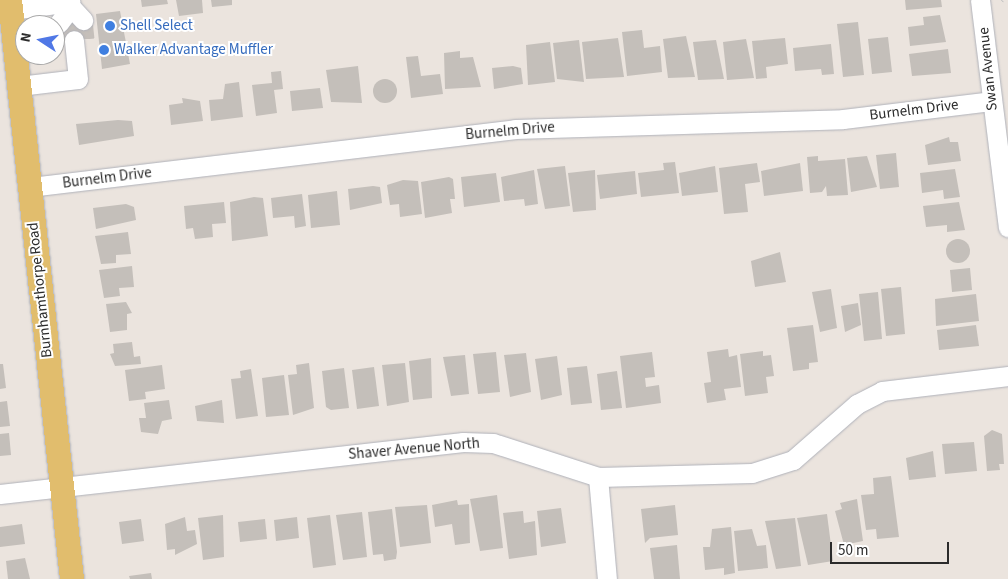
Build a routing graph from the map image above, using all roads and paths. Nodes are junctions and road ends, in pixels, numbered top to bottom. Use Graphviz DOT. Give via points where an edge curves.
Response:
graph roads {
  1 [pos="980,0"];
  2 [pos="11,5"];
  3 [pos="72,25"];
  4 [pos="19,86"];
  5 [pos="992,101"];
  6 [pos="1001,127"];
  7 [pos="30,187"];
  8 [pos="1008,227"];
  9 [pos="1008,376"];
  10 [pos="598,477"];
  11 [pos="61,488"];
  12 [pos="0,494"];
  13 [pos="72,579"];
  14 [pos="607,579"];
  1 -- 5 [label="street, Swan Avenue"];
  2 -- 3 [label="street"];
  2 -- 4 [label="main road, Burnhamthorpe Road"];
  3 -- 4 [label="street" via="78,79"];
  4 -- 7 [label="main road, Burnhamthorpe Road"];
  5 -- 6 [label="street, Swan Avenue"];
  5 -- 7 [label="street, Burnelm Drive" via="843,119 515,128"];
  6 -- 8 [label="street, Swan Avenue"];
  7 -- 11 [label="main road, Burnhamthorpe Road"];
  9 -- 10 [label="street, Shaver Avenue North" via="882,392 857,404 794,460 752,473"];
  10 -- 11 [label="street, Shaver Avenue North" via="493,444 463,442"];
  10 -- 14 [label="street"];
  11 -- 12 [label="street, Shaver Avenue North"];
  11 -- 13 [label="main road, Burnhamthorpe Road"];
}
